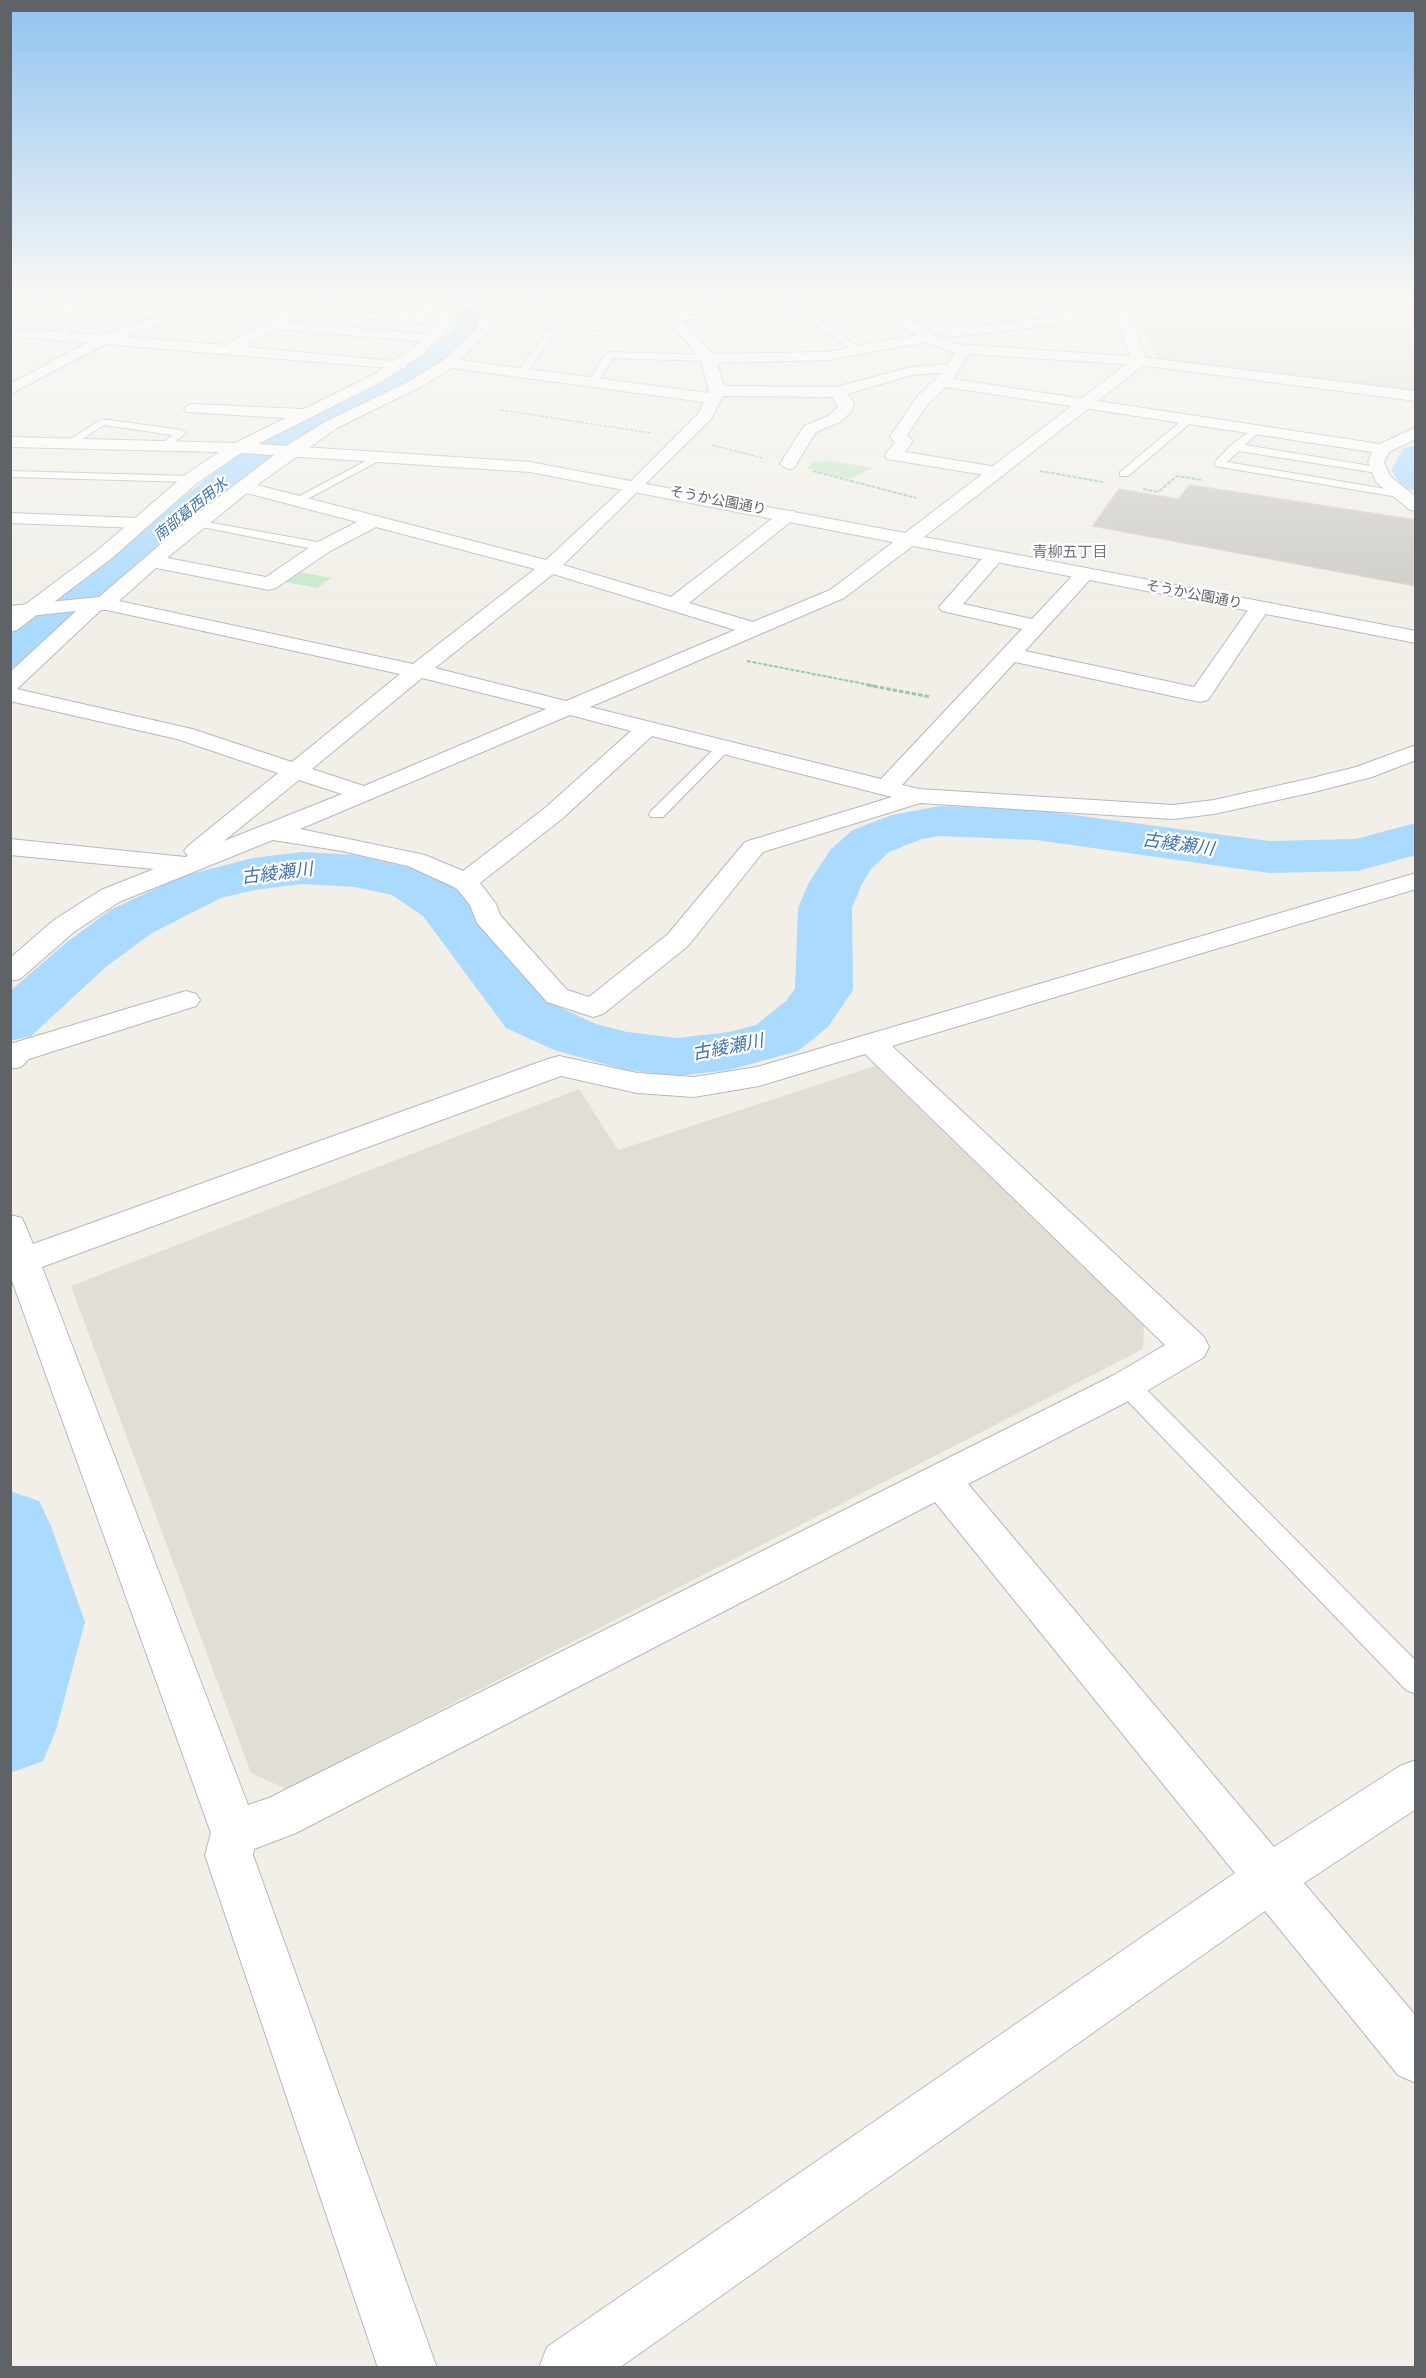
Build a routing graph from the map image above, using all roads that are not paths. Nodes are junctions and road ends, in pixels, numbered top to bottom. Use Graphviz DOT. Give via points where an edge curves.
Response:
graph roads {
  1 [pos="315,408"];
  2 [pos="363,408"];
  3 [pos="707,408"];
  4 [pos="846,408"];
  5 [pos="917,408"];
  6 [pos="1083,408"];
  7 [pos="1113,408"];
  8 [pos="192,409"];
  9 [pos="303,414"];
  10 [pos="1189,420"];
  11 [pos="1256,430"];
  12 [pos="1416,432"];
  13 [pos="10,442"];
  14 [pos="68,444"];
  15 [pos="164,447"];
  16 [pos="1235,447"];
  17 [pos="242,448"];
  18 [pos="1382,449"];
  19 [pos="287,450"];
  20 [pos="383,456"];
  21 [pos="792,461"];
  22 [pos="1377,470"];
  23 [pos="997,472"];
  24 [pos="11,474"];
  25 [pos="1124,474"];
  26 [pos="191,479"];
  27 [pos="638,485"];
  28 [pos="242,486"];
  29 [pos="1398,494"];
  30 [pos="296,501"];
  31 [pos="1416,506"];
  32 [pos="788,515"];
  33 [pos="10,518"];
  34 [pos="371,522"];
  35 [pos="139,523"];
  36 [pos="196,523"];
  37 [pos="907,541"];
  38 [pos="323,547"];
  39 [pos="994,557"];
  40 [pos="152,561"];
  41 [pos="550,567"];
  42 [pos="1085,574"];
  43 [pos="100,603"];
  44 [pos="674,605"];
  45 [pos="1260,607"];
  46 [pos="37,608"];
  47 [pos="10,612"];
  48 [pos="10,626"];
  49 [pos="1036,626"];
  50 [pos="751,631"];
  51 [pos="1416,636"];
  52 [pos="1009,654"];
  53 [pos="418,672"];
  54 [pos="10,684"];
  55 [pos="10,694"];
  56 [pos="571,708"];
  57 [pos="648,728"];
  58 [pos="724,747"];
  59 [pos="1416,752"];
  60 [pos="295,771"];
  61 [pos="887,787"];
  62 [pos="366,794"];
  63 [pos="919,796"];
  64 [pos="657,814"];
  65 [pos="272,832"];
  66 [pos="10,847"];
  67 [pos="172,870"];
  68 [pos="465,882"];
  69 [pos="1414,882"];
  70 [pos="10,973"];
  71 [pos="186,1000"];
  72 [pos="871,1042"];
  73 [pos="10,1060"];
  74 [pos="17,1244"];
  75 [pos="1127,1385"];
  76 [pos="941,1480"];
  77 [pos="1416,1681"];
  78 [pos="1416,1782"];
  79 [pos="235,1833"];
  80 [pos="1268,1880"];
  81 [pos="1416,2057"];
  82 [pos="408,2367"];
  83 [pos="568,2367"];
  1 -- 9 [label="street"];
  2 -- 19 [label="street"];
  3 -- 27 [label="street" via="685,438"];
  4 -- 21 [label="street" via="834,419 810,429"];
  5 -- 23 [label="street" via="898,437 905,441 893,455"];
  6 -- 23 [label="street"];
  7 -- 10 [label="street"];
  8 -- 9 [label="street"];
  9 -- 17 [label="street"];
  10 -- 11 [label="street"];
  10 -- 25 [label="lane"];
  11 -- 16 [label="lane"];
  11 -- 18 [label="street"];
  12 -- 18 [label="street"];
  13 -- 14 [label="street, そうか公園通り"];
  14 -- 15 [label="street, そうか公園通り"];
  14 -- 15 [label="lane" via="102,422 181,433"];
  15 -- 17 [label="street, そうか公園通り"];
  16 -- 22 [label="lane"];
  16 -- 29 [label="lane" via="1219,464"];
  17 -- 19 [label="street, そうか公園通り"];
  17 -- 26 [label="street"];
  18 -- 22 [label="street"];
  19 -- 20 [label="street, そうか公園通り"];
  19 -- 28 [label="street"];
  20 -- 27 [label="street, そうか公園通り" via="530,466"];
  20 -- 30 [label="lane"];
  22 -- 29 [label="street"];
  23 -- 37 [label="street"];
  24 -- 26 [label="lane"];
  26 -- 35 [label="street"];
  27 -- 32 [label="street, そうか公園通り"];
  27 -- 41 [label="street"];
  28 -- 30 [label="street"];
  28 -- 36 [label="street"];
  29 -- 31 [label="street"];
  30 -- 34 [label="street"];
  32 -- 37 [label="street, そうか公園通り"];
  32 -- 44 [label="street"];
  33 -- 35 [label="street"];
  34 -- 38 [label="street"];
  34 -- 41 [label="street"];
  35 -- 46 [label="street"];
  36 -- 38 [label="lane"];
  36 -- 40 [label="street"];
  37 -- 39 [label="street, そうか公園通り"];
  37 -- 50 [label="street" via="837,594"];
  38 -- 40 [label="street" via="269,584"];
  39 -- 42 [label="street, そうか公園通り"];
  39 -- 49 [label="street" via="949,607"];
  40 -- 43 [label="street"];
  41 -- 44 [label="street"];
  41 -- 53 [label="street"];
  42 -- 45 [label="street, そうか公園通り"];
  42 -- 49 [label="street"];
  43 -- 46 [label="street"];
  43 -- 53 [label="street"];
  43 -- 54 [label="street"];
  44 -- 50 [label="street"];
  45 -- 51 [label="street, そうか公園通り"];
  45 -- 52 [label="street" via="1200,695"];
  46 -- 47 [label="street"];
  46 -- 48 [label="street"];
  49 -- 52 [label="street"];
  50 -- 56 [label="street"];
  52 -- 61 [label="street"];
  53 -- 56 [label="street"];
  53 -- 60 [label="street"];
  55 -- 60 [label="street" via="184,734"];
  56 -- 57 [label="street"];
  56 -- 62 [label="street"];
  57 -- 58 [label="street"];
  57 -- 68 [label="street" via="554,813"];
  58 -- 61 [label="street"];
  58 -- 64 [label="lane"];
  59 -- 63 [label="street" via="1364,772 1314,785 1173,812"];
  60 -- 62 [label="street"];
  60 -- 67 [label="street"];
  61 -- 63 [label="street"];
  62 -- 65 [label="street"];
  63 -- 68 [label="street" via="754,847 678,940 593,1008 557,996 487,917 483,904"];
  65 -- 67 [label="street"];
  65 -- 68 [label="street" via="416,860"];
  66 -- 67 [label="street"];
  67 -- 70 [label="street" via="110,896 64,926"];
  69 -- 72 [label="street"];
  71 -- 73 [label="street" via="18,1052"];
  72 -- 74 [label="street" via="759,1076 694,1087 637,1083 559,1066"];
  72 -- 75 [label="street" via="1191,1347"];
  74 -- 79 [label="street"];
  75 -- 76 [label="street"];
  75 -- 77 [label="lane"];
  76 -- 79 [label="street" via="279,1817"];
  76 -- 80 [label="street"];
  78 -- 80 [label="street"];
  79 -- 82 [label="street" via="229,1855"];
  80 -- 81 [label="street"];
  80 -- 83 [label="street"];
}
